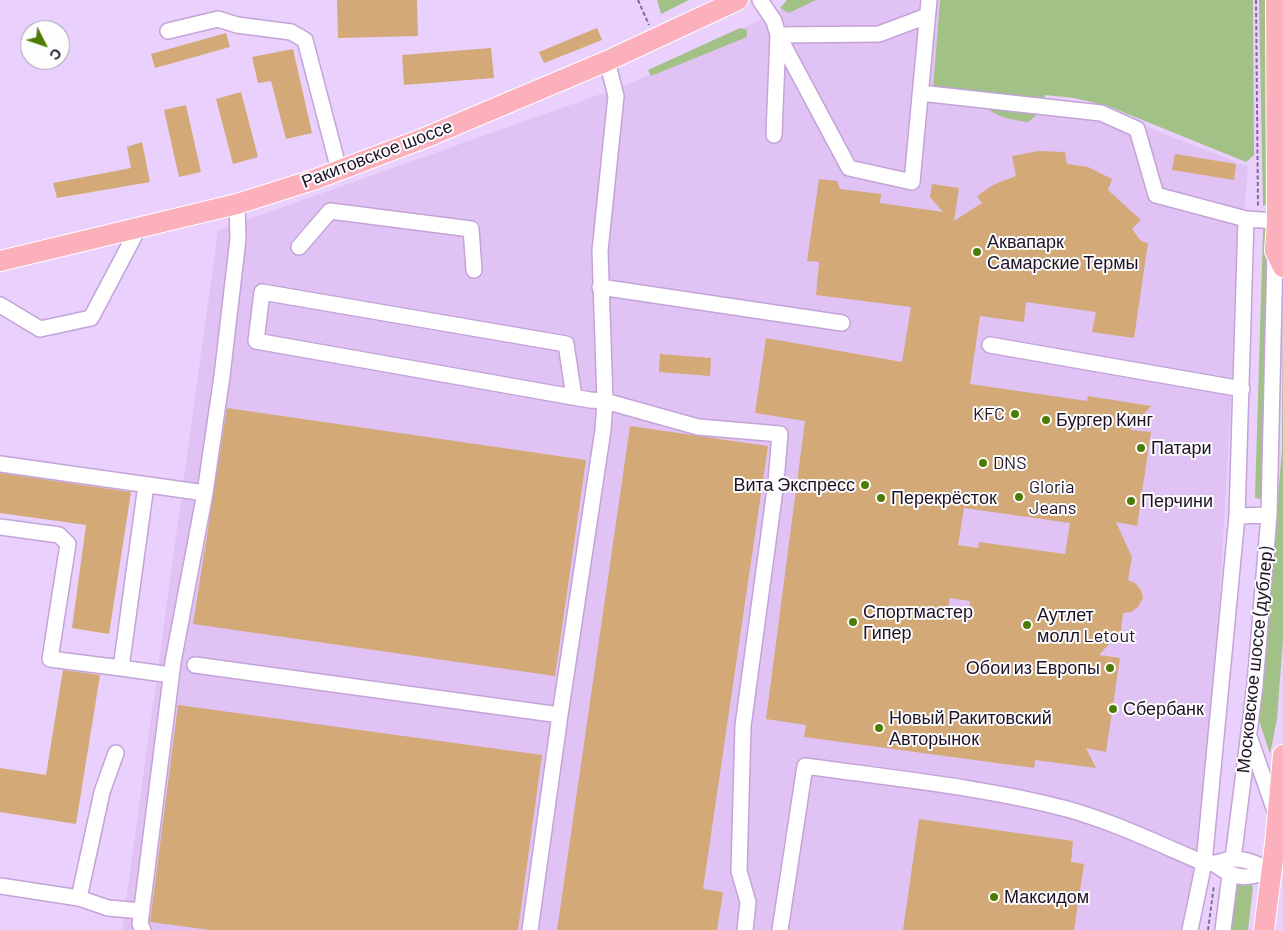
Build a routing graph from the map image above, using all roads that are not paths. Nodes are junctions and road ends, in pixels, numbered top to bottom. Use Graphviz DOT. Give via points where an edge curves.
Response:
graph roads {
  1 [pos="738,0"];
  2 [pos="760,0"];
  3 [pos="929,0"];
  4 [pos="1276,0"];
  5 [pos="927,16"];
  6 [pos="168,31"];
  7 [pos="778,35"];
  8 [pos="607,61"];
  9 [pos="920,93"];
  10 [pos="774,135"];
  11 [pos="339,170"];
  12 [pos="237,204"];
  13 [pos="1246,219"];
  14 [pos="1277,221"];
  15 [pos="138,229"];
  16 [pos="299,247"];
  17 [pos="1279,259"];
  18 [pos="0,260"];
  19 [pos="474,270"];
  20 [pos="600,286"];
  21 [pos="0,305"];
  22 [pos="842,323"];
  23 [pos="990,345"];
  24 [pos="1242,388"];
  25 [pos="574,397"];
  26 [pos="605,401"];
  27 [pos="0,464"];
  28 [pos="146,485"];
  29 [pos="204,493"];
  30 [pos="1237,516"];
  31 [pos="1269,516"];
  32 [pos="0,527"];
  33 [pos="195,665"];
  34 [pos="120,668"];
  35 [pos="171,675"];
  36 [pos="560,715"];
  37 [pos="1249,735"];
  38 [pos="116,753"];
  39 [pos="1283,755"];
  40 [pos="1278,819"];
  41 [pos="1232,859"];
  42 [pos="1210,864"];
  43 [pos="1277,872"];
  44 [pos="1230,875"];
  45 [pos="0,886"];
  46 [pos="79,898"];
  47 [pos="142,911"];
  48 [pos="143,930"];
  49 [pos="530,930"];
  50 [pos="745,930"];
  51 [pos="780,930"];
  52 [pos="1190,930"];
  53 [pos="1223,930"];
  54 [pos="1264,930"];
  1 -- 8 [label="main road, Ракитовское шоссе"];
  2 -- 7 [label="street" via="774,21"];
  3 -- 5 [label="street"];
  4 -- 14 [label="main road"];
  5 -- 7 [label="street" via="880,34"];
  5 -- 9 [label="street"];
  6 -- 11 [label="street" via="218,19 246,27 291,32 305,40"];
  7 -- 9 [label="street" via="849,168 912,182"];
  7 -- 10 [label="street"];
  8 -- 11 [label="main road, Ракитовское шоссе"];
  8 -- 20 [label="street" via="616,96 600,251"];
  9 -- 13 [label="street" via="1101,113 1137,129 1156,195"];
  11 -- 12 [label="main road, Ракитовское шоссе"];
  12 -- 15 [label="main road, Ракитовское шоссе"];
  12 -- 29 [label="street" via="238,239"];
  13 -- 14 [label="street"];
  13 -- 24 [label="street"];
  14 -- 17 [label="main road"];
  15 -- 18 [label="main road, Ракитовское шоссе"];
  15 -- 21 [label="street" via="91,318 40,329"];
  16 -- 19 [label="street" via="330,211 471,229"];
  17 -- 31 [label="street, Московское шоссе (дублер)"];
  20 -- 22 [label="street"];
  20 -- 26 [label="street"];
  23 -- 24 [label="street"];
  24 -- 30 [label="street"];
  25 -- 25 [label="street" via="256,341 262,292 566,344"];
  25 -- 26 [label="street"];
  26 -- 36 [label="street"];
  26 -- 50 [label="street" via="698,427 780,434 743,726 739,872 748,902"];
  27 -- 28 [label="street"];
  28 -- 29 [label="street"];
  28 -- 34 [label="street"];
  29 -- 35 [label="street"];
  30 -- 31 [label="street"];
  30 -- 42 [label="street"];
  31 -- 37 [label="street, Московское шоссе (дублер)"];
  32 -- 34 [label="street" via="59,534 68,544 50,659"];
  33 -- 36 [label="street"];
  34 -- 35 [label="street"];
  35 -- 47 [label="street"];
  36 -- 49 [label="street"];
  37 -- 40 [label="street"];
  37 -- 41 [label="street, Московское шоссе (дублер)"];
  38 -- 46 [label="street" via="102,792"];
  39 -- 40 [label="main road"];
  40 -- 43 [label="main road"];
  41 -- 42 [label="street"];
  41 -- 43 [label="street" via="1254,862"];
  42 -- 44 [label="street"];
  42 -- 51 [label="street" via="1066,809 805,766"];
  42 -- 52 [label="street"];
  43 -- 44 [label="street" via="1253,877"];
  43 -- 54 [label="main road"];
  44 -- 53 [label="street"];
  45 -- 46 [label="street"];
  46 -- 47 [label="street" via="108,908"];
  47 -- 48 [label="street" via="140,924"];
}
